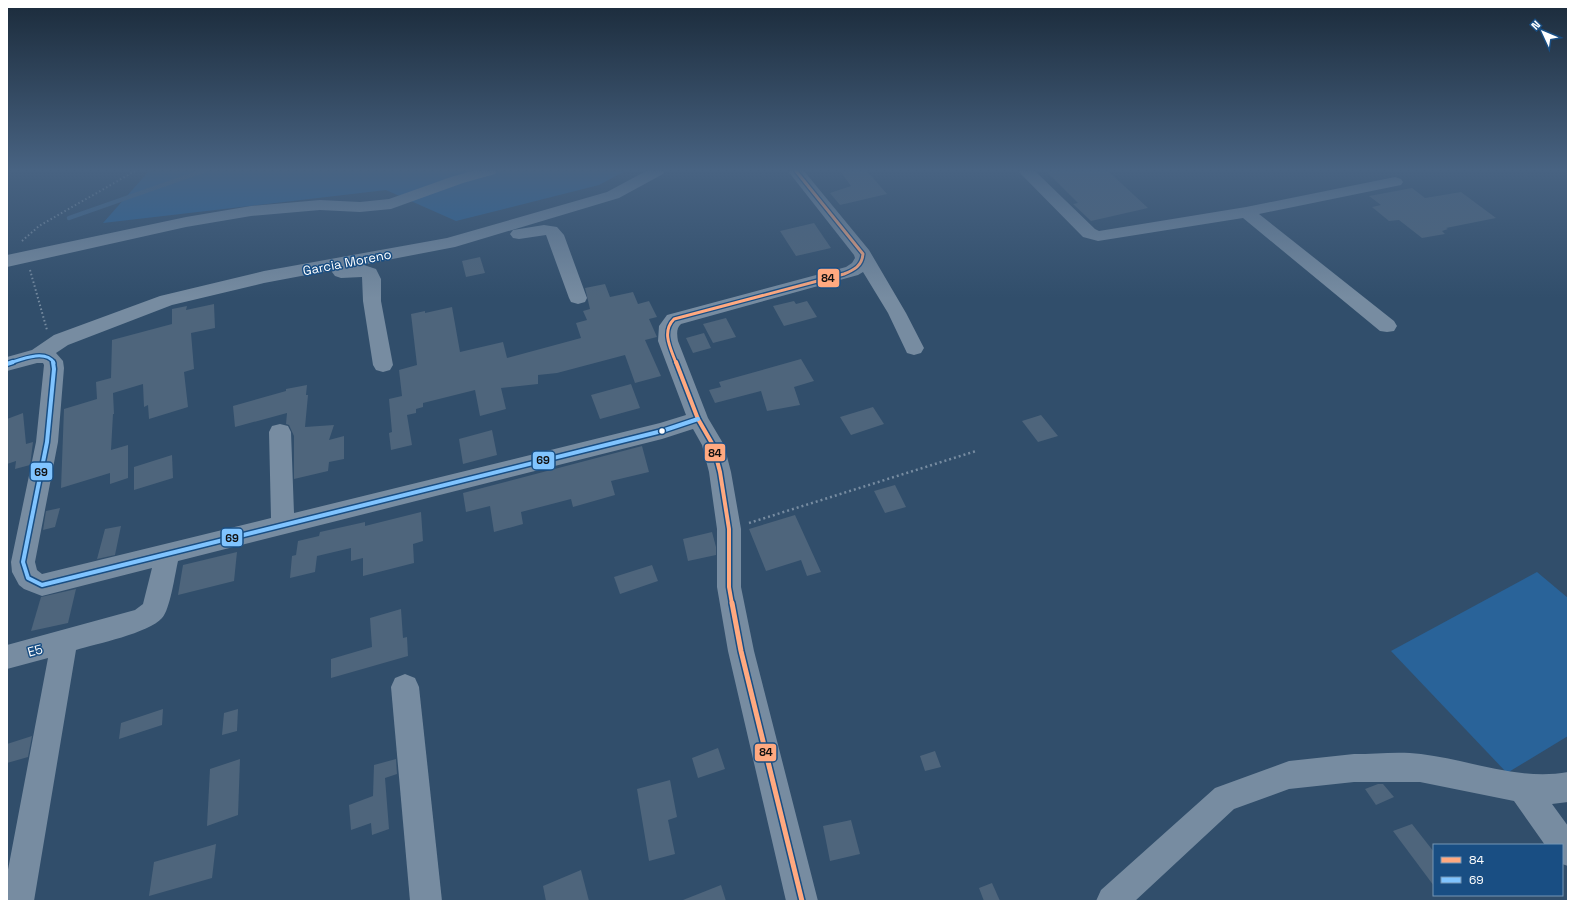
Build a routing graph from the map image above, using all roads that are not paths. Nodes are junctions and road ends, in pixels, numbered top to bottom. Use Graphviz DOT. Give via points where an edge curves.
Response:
graph roads {
  1 [pos="237,213"];
  2 [pos="550,213"];
  3 [pos="830,213"];
  4 [pos="1069,213"];
  5 [pos="1238,213"];
  6 [pos="1248,213"];
  7 [pos="449,243"];
  8 [pos="864,258"];
  9 [pos="9,260"];
  10 [pos="290,274"];
  11 [pos="578,298"];
  12 [pos="1387,326"];
  13 [pos="914,348"];
  14 [pos="48,350"];
  15 [pos="7,364"];
  16 [pos="383,365"];
  17 [pos="698,420"];
  18 [pos="280,432"];
  19 [pos="282,526"];
  20 [pos="166,555"];
  21 [pos="64,642"];
  22 [pos="7,657"];
  23 [pos="405,687"];
  24 [pos="1568,787"];
  25 [pos="1522,788"];
  26 [pos="1563,844"];
  27 [pos="18,901"];
  28 [pos="426,901"];
  29 [pos="802,901"];
  30 [pos="1112,901"];
  1 -- 9 [label="street"];
  2 -- 7 [label="street, Garcia Moreno"];
  3 -- 8 [label="street"];
  4 -- 5 [label="street" via="1089,233 1098,236"];
  6 -- 12 [label="street"];
  7 -- 10 [label="street, Garcia Moreno"];
  7 -- 11 [label="street" via="551,231 555,235"];
  8 -- 13 [label="street" via="897,313"];
  8 -- 17 [label="street" via="858,267 846,273 674,318 667,328 668,341"];
  10 -- 14 [label="street, Garcia Moreno" via="242,282 167,300 100,325"];
  10 -- 16 [label="street" via="364,271 370,273 372,302"];
  14 -- 15 [label="street, Garcia Moreno"];
  14 -- 20 [label="street" via="54,369 54,387 47,442 26,542 24,574 30,582 42,585"];
  17 -- 19 [label="street"];
  17 -- 29 [label="street" via="713,445 717,458 729,529 729,587 741,651"];
  18 -- 19 [label="street"];
  19 -- 20 [label="street"];
  20 -- 21 [label="street, E5" via="154,610 149,615"];
  21 -- 22 [label="street, E5"];
  21 -- 27 [label="street"];
  23 -- 28 [label="street"];
  24 -- 25 [label="street" via="1552,790"];
  25 -- 26 [label="street"];
  25 -- 30 [label="street" via="1420,768 1354,768 1290,775 1224,798"];
}
